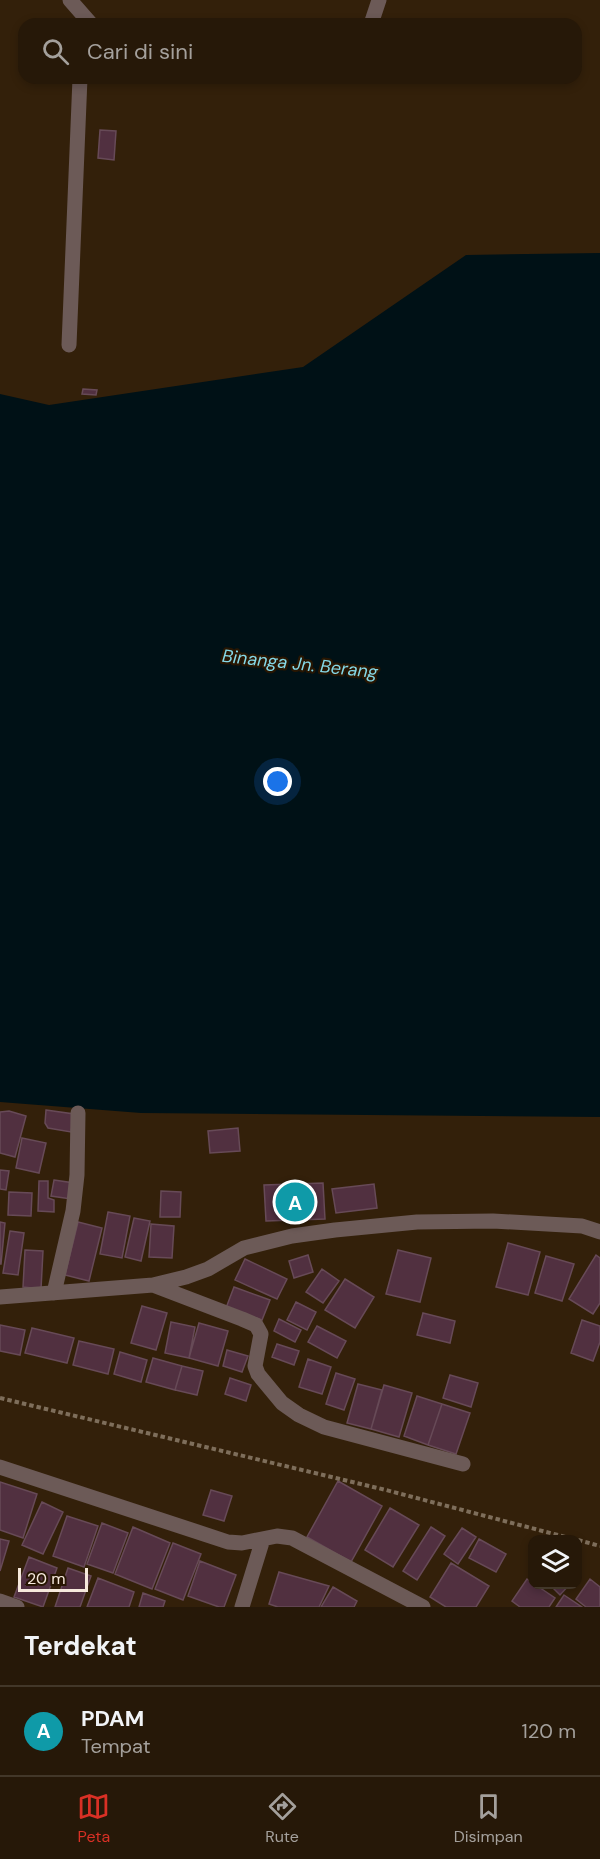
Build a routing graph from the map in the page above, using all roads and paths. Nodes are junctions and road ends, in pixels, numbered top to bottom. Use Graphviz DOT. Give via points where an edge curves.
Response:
graph roads {
  1 [pos="70,0"];
  2 [pos="379,0"];
  3 [pos="84,18"];
  4 [pos="373,18"];
  5 [pos="80,84"];
  6 [pos="69,345"];
  7 [pos="78,1113"];
  8 [pos="600,1232"];
  9 [pos="153,1285"];
  10 [pos="54,1293"];
  11 [pos="0,1297"];
  12 [pos="0,1398"];
  13 [pos="463,1464"];
  14 [pos="0,1467"];
  15 [pos="558,1535"];
  16 [pos="263,1539"];
  17 [pos="582,1541"];
  18 [pos="600,1546"];
  19 [pos="0,1601"];
  20 [pos="17,1607"];
  21 [pos="242,1607"];
  22 [pos="423,1607"];
  1 -- 3 [label="street"];
  2 -- 4 [label="street"];
  5 -- 6 [label="street"];
  7 -- 10 [label="street" via="73,1211"];
  8 -- 9 [label="street" via="582,1227 493,1221 417,1222 335,1230 244,1248 207,1269"];
  9 -- 10 [label="street"];
  9 -- 13 [label="street" via="256,1325 261,1334 255,1366 258,1374 282,1403 299,1415 324,1427"];
  10 -- 11 [label="street"];
  12 -- 15 [label="path"];
  14 -- 16 [label="street" via="228,1542"];
  16 -- 21 [label="street"];
  16 -- 22 [label="street" via="292,1538"];
  17 -- 18 [label="path"];
  19 -- 20 [label="street"];
}
